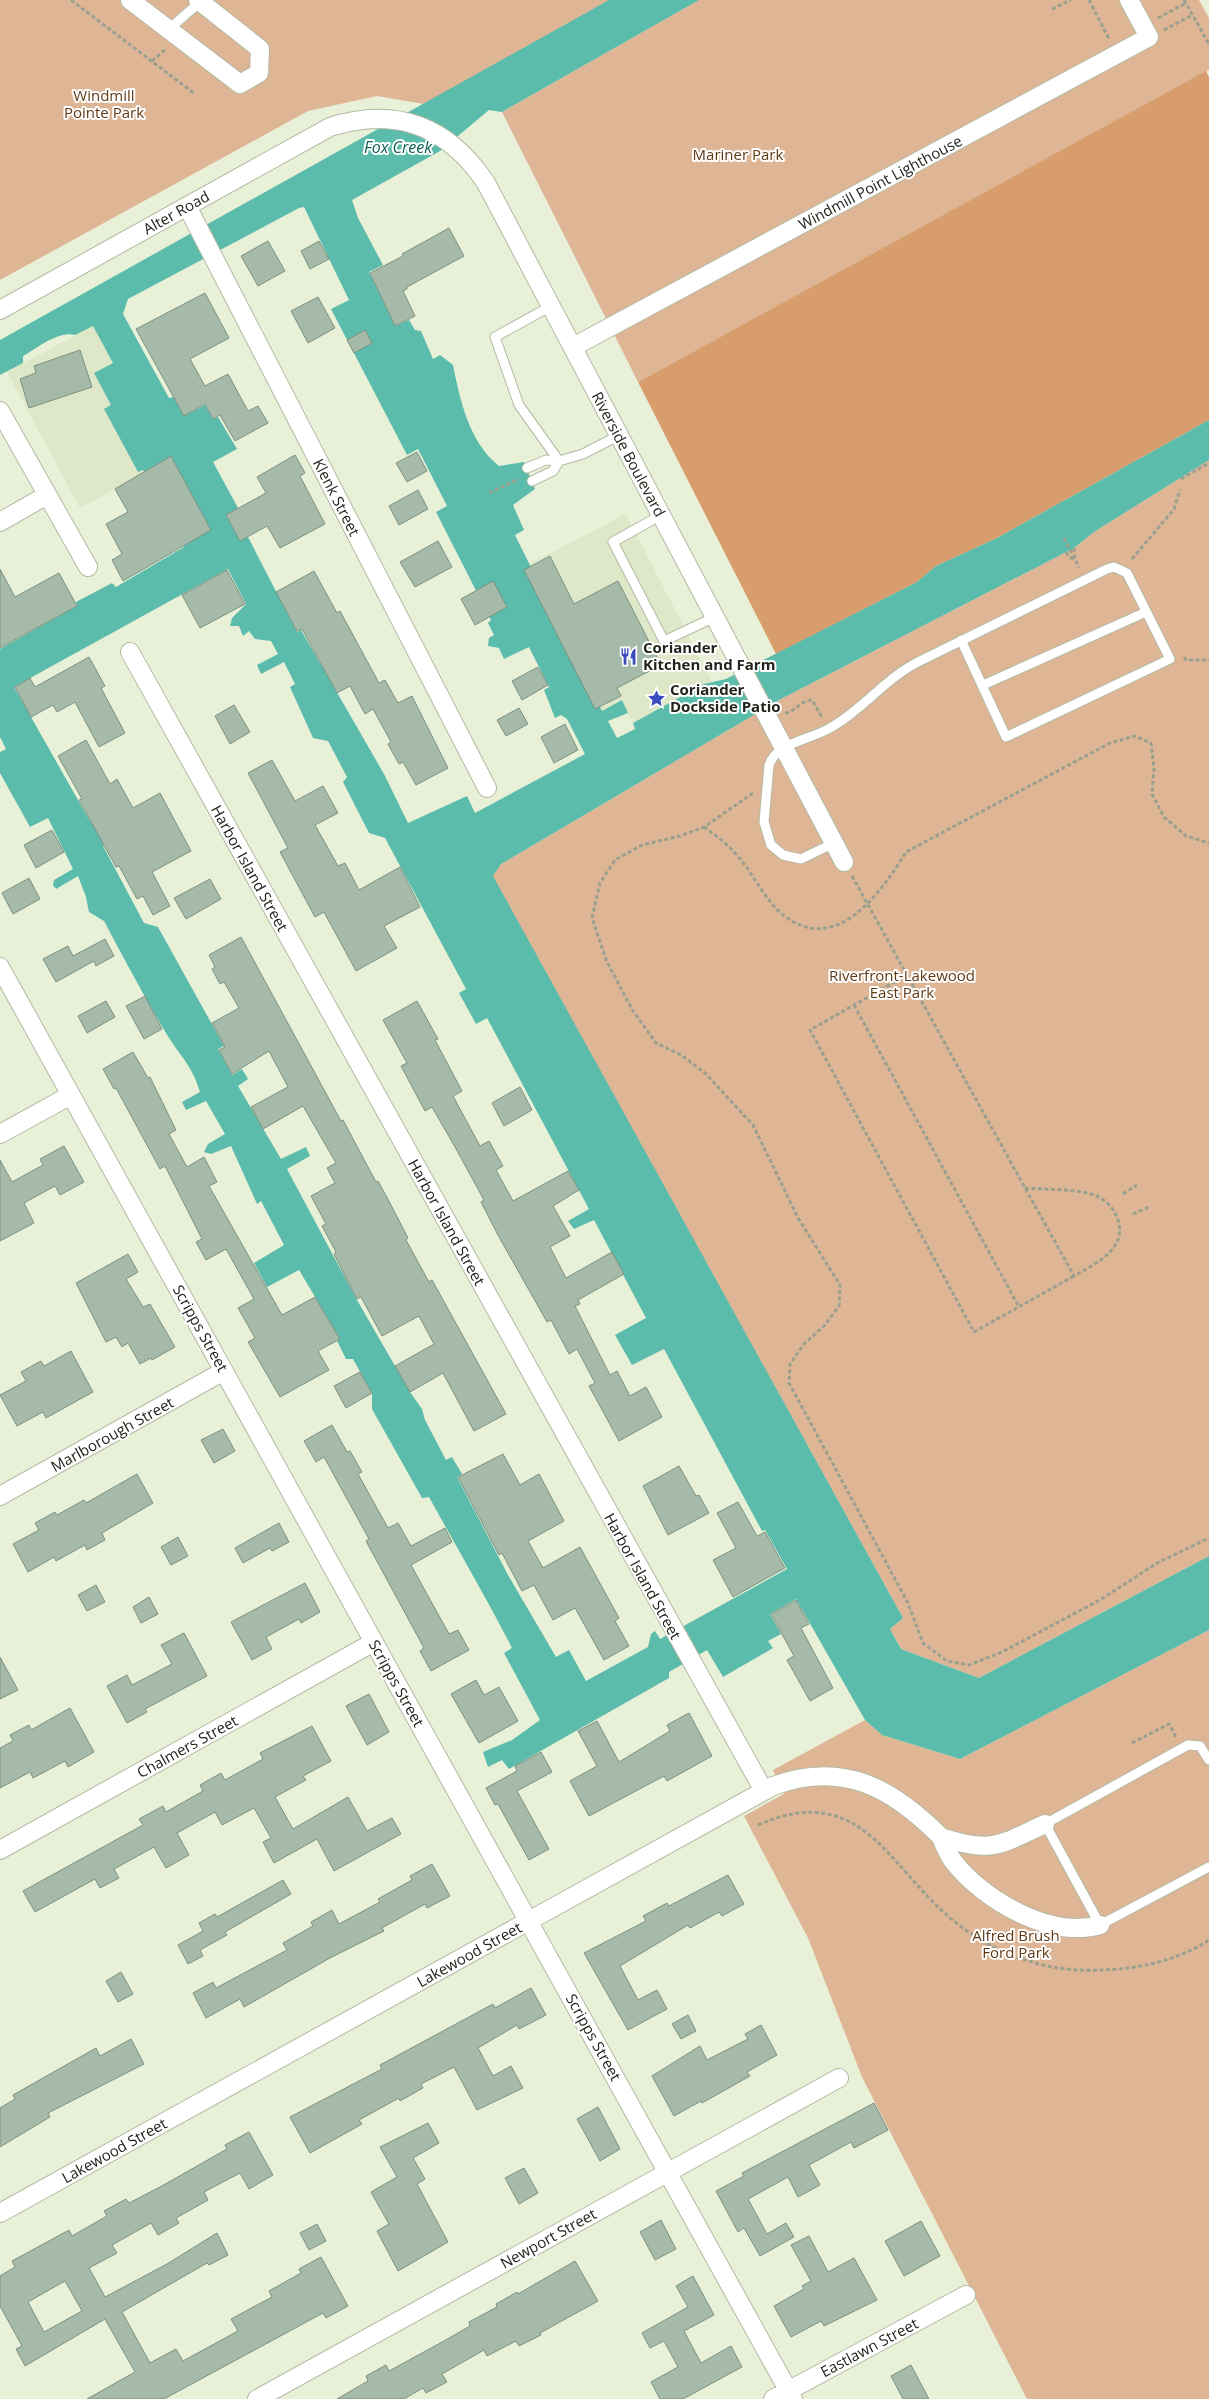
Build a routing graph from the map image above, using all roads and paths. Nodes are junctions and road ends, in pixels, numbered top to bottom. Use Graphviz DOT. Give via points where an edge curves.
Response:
graph roads {
  1 [pos="71,0"];
  2 [pos="130,0"];
  3 [pos="1071,0"];
  4 [pos="1089,0"];
  5 [pos="1128,0"];
  6 [pos="199,1"];
  7 [pos="1185,1"];
  8 [pos="1052,9"];
  9 [pos="1192,15"];
  10 [pos="1146,31"];
  11 [pos="172,36"];
  12 [pos="1209,44"];
  13 [pos="1117,55"];
  14 [pos="152,61"];
  15 [pos="194,94"];
  16 [pos="355,120"];
  17 [pos="190,213"];
  18 [pos="551,306"];
  19 [pos="0,310"];
  20 [pos="573,347"];
  21 [pos="0,410"];
  22 [pos="618,436"];
  23 [pos="559,461"];
  24 [pos="1209,462"];
  25 [pos="526,468"];
  26 [pos="1182,479"];
  27 [pos="532,480"];
  28 [pos="1180,490"];
  29 [pos="47,496"];
  30 [pos="661,515"];
  31 [pos="0,522"];
  32 [pos="1064,538"];
  33 [pos="1074,548"];
  34 [pos="1066,552"];
  35 [pos="1132,558"];
  36 [pos="1075,559"];
  37 [pos="88,568"];
  38 [pos="1080,569"];
  39 [pos="1146,612"];
  40 [pos="715,617"];
  41 [pos="961,640"];
  42 [pos="1181,651"];
  43 [pos="130,652"];
  44 [pos="1209,660"];
  45 [pos="983,685"];
  46 [pos="783,748"];
  47 [pos="768,782"];
  48 [pos="487,788"];
  49 [pos="704,827"];
  50 [pos="1209,842"];
  51 [pos="834,843"];
  52 [pos="844,862"];
  53 [pos="867,904"];
  54 [pos="0,967"];
  55 [pos="907,976"];
  56 [pos="854,1005"];
  57 [pos="71,1095"];
  58 [pos="0,1134"];
  59 [pos="1138,1186"];
  60 [pos="1025,1188"];
  61 [pos="1123,1194"];
  62 [pos="1149,1207"];
  63 [pos="1133,1214"];
  64 [pos="1074,1276"];
  65 [pos="1019,1307"];
  66 [pos="224,1372"];
  67 [pos="0,1496"];
  68 [pos="1209,1538"];
  69 [pos="374,1642"];
  70 [pos="1183,1733"];
  71 [pos="1132,1744"];
  72 [pos="1209,1760"];
  73 [pos="764,1791"];
  74 [pos="1046,1824"];
  75 [pos="941,1837"];
  76 [pos="0,1850"];
  77 [pos="1209,1866"];
  78 [pos="530,1920"];
  79 [pos="1100,1925"];
  80 [pos="839,2078"];
  81 [pos="668,2172"];
  82 [pos="0,2213"];
  83 [pos="966,2295"];
  84 [pos="785,2396"];
  85 [pos="258,2399"];
  1 -- 14 [label="path"];
  2 -- 11 [label="street"];
  3 -- 8 [label="path"];
  4 -- 13 [label="path"];
  5 -- 10 [label="street"];
  6 -- 11 [label="lane"];
  6 -- 11 [label="street" via="260,49 259,73 240,84"];
  7 -- 9 [label="path"];
  7 -- 10 [label="path"];
  9 -- 10 [label="path"];
  9 -- 12 [label="path"];
  10 -- 13 [label="street, Windmill Point Lighthouse"];
  11 -- 14 [label="path"];
  13 -- 20 [label="street, Windmill Point Lighthouse"];
  14 -- 15 [label="path"];
  16 -- 17 [label="street, Alter Road" via="316,134"];
  16 -- 18 [label="street, Riverside Boulevard" via="380,118 412,123 460,150 486,183"];
  17 -- 19 [label="street, Alter Road"];
  17 -- 48 [label="street, Klenk Street"];
  18 -- 20 [label="street, Riverside Boulevard"];
  18 -- 23 [label="lane" via="495,337 519,405"];
  20 -- 22 [label="street, Riverside Boulevard"];
  21 -- 29 [label="street"];
  22 -- 23 [label="lane" via="583,454"];
  22 -- 30 [label="street, Riverside Boulevard"];
  23 -- 25 [label="lane" via="546,460"];
  23 -- 27 [label="lane" via="553,471"];
  24 -- 26 [label="path"];
  28 -- 35 [label="path" via="1174,509"];
  29 -- 31 [label="street"];
  29 -- 37 [label="street"];
  30 -- 40 [label="street, Riverside Boulevard"];
  30 -- 40 [label="lane" via="613,542 664,641"];
  32 -- 36 [label="path"];
  33 -- 36 [label="path"];
  34 -- 36 [label="path"];
  36 -- 38 [label="path"];
  39 -- 41 [label="lane" via="1127,573 1114,567"];
  39 -- 45 [label="lane"];
  39 -- 45 [label="lane" via="1170,659 1006,737"];
  40 -- 46 [label="street, Riverside Boulevard"];
  41 -- 45 [label="lane"];
  41 -- 46 [label="lane" via="904,669 830,728"];
  42 -- 44 [label="path" via="1186,660"];
  43 -- 73 [label="street, Harbor Island Street"];
  46 -- 47 [label="lane" via="772,756"];
  46 -- 51 [label="street, Riverside Boulevard"];
  47 -- 49 [label="path"];
  47 -- 51 [label="lane" via="765,830 777,851 790,859 801,860"];
  49 -- 53 [label="path" via="740,859 785,917 809,928 831,928 862,911"];
  49 -- 68 [label="path" via="642,845 616,860 600,883 592,918 607,962 656,1043 705,1073 753,1125 798,1218 840,1285 839,1306 790,1364 790,1383 908,1603 923,1643 947,1661 969,1665 1002,1652 1100,1600 1157,1563"];
  50 -- 53 [label="path" via="1186,836 1164,817 1152,794 1152,743 1135,736 1110,743 906,852 888,882"];
  51 -- 52 [label="street, Riverside Boulevard"];
  52 -- 53 [label="path"];
  53 -- 55 [label="path"];
  54 -- 57 [label="street, Scripps Street"];
  55 -- 56 [label="path"];
  55 -- 60 [label="path"];
  56 -- 65 [label="path"];
  56 -- 65 [label="path" via="810,1030 974,1332"];
  57 -- 58 [label="street"];
  57 -- 66 [label="street, Scripps Street"];
  59 -- 61 [label="path"];
  60 -- 64 [label="path"];
  60 -- 64 [label="path" via="1092,1194 1108,1203 1115,1212 1120,1230 1119,1240 1112,1251"];
  62 -- 63 [label="path"];
  64 -- 65 [label="path"];
  66 -- 67 [label="street, Marlborough Street"];
  66 -- 69 [label="street, Scripps Street"];
  69 -- 76 [label="street, Chalmers Street"];
  69 -- 78 [label="street, Scripps Street"];
  70 -- 71 [label="path" via="1175,1737 1168,1724"];
  72 -- 74 [label="lane" via="1200,1746 1188,1745"];
  73 -- 75 [label="street, Lakewood Street" via="783,1782 812,1776 858,1781 907,1805"];
  73 -- 78 [label="street, Lakewood Street"];
  74 -- 75 [label="street, Lakewood Street" via="988,1847 967,1846"];
  74 -- 79 [label="lane"];
  75 -- 79 [label="street, Lakewood Street" via="952,1859 966,1875 1010,1908 1059,1926 1083,1928"];
  77 -- 79 [label="lane"];
  78 -- 81 [label="street, Scripps Street"];
  78 -- 82 [label="street, Lakewood Street"];
  80 -- 81 [label="street, Newport Street"];
  81 -- 84 [label="street, Scripps Street"];
  81 -- 85 [label="street, Newport Street"];
  83 -- 84 [label="street, Eastlawn Street"];
}
